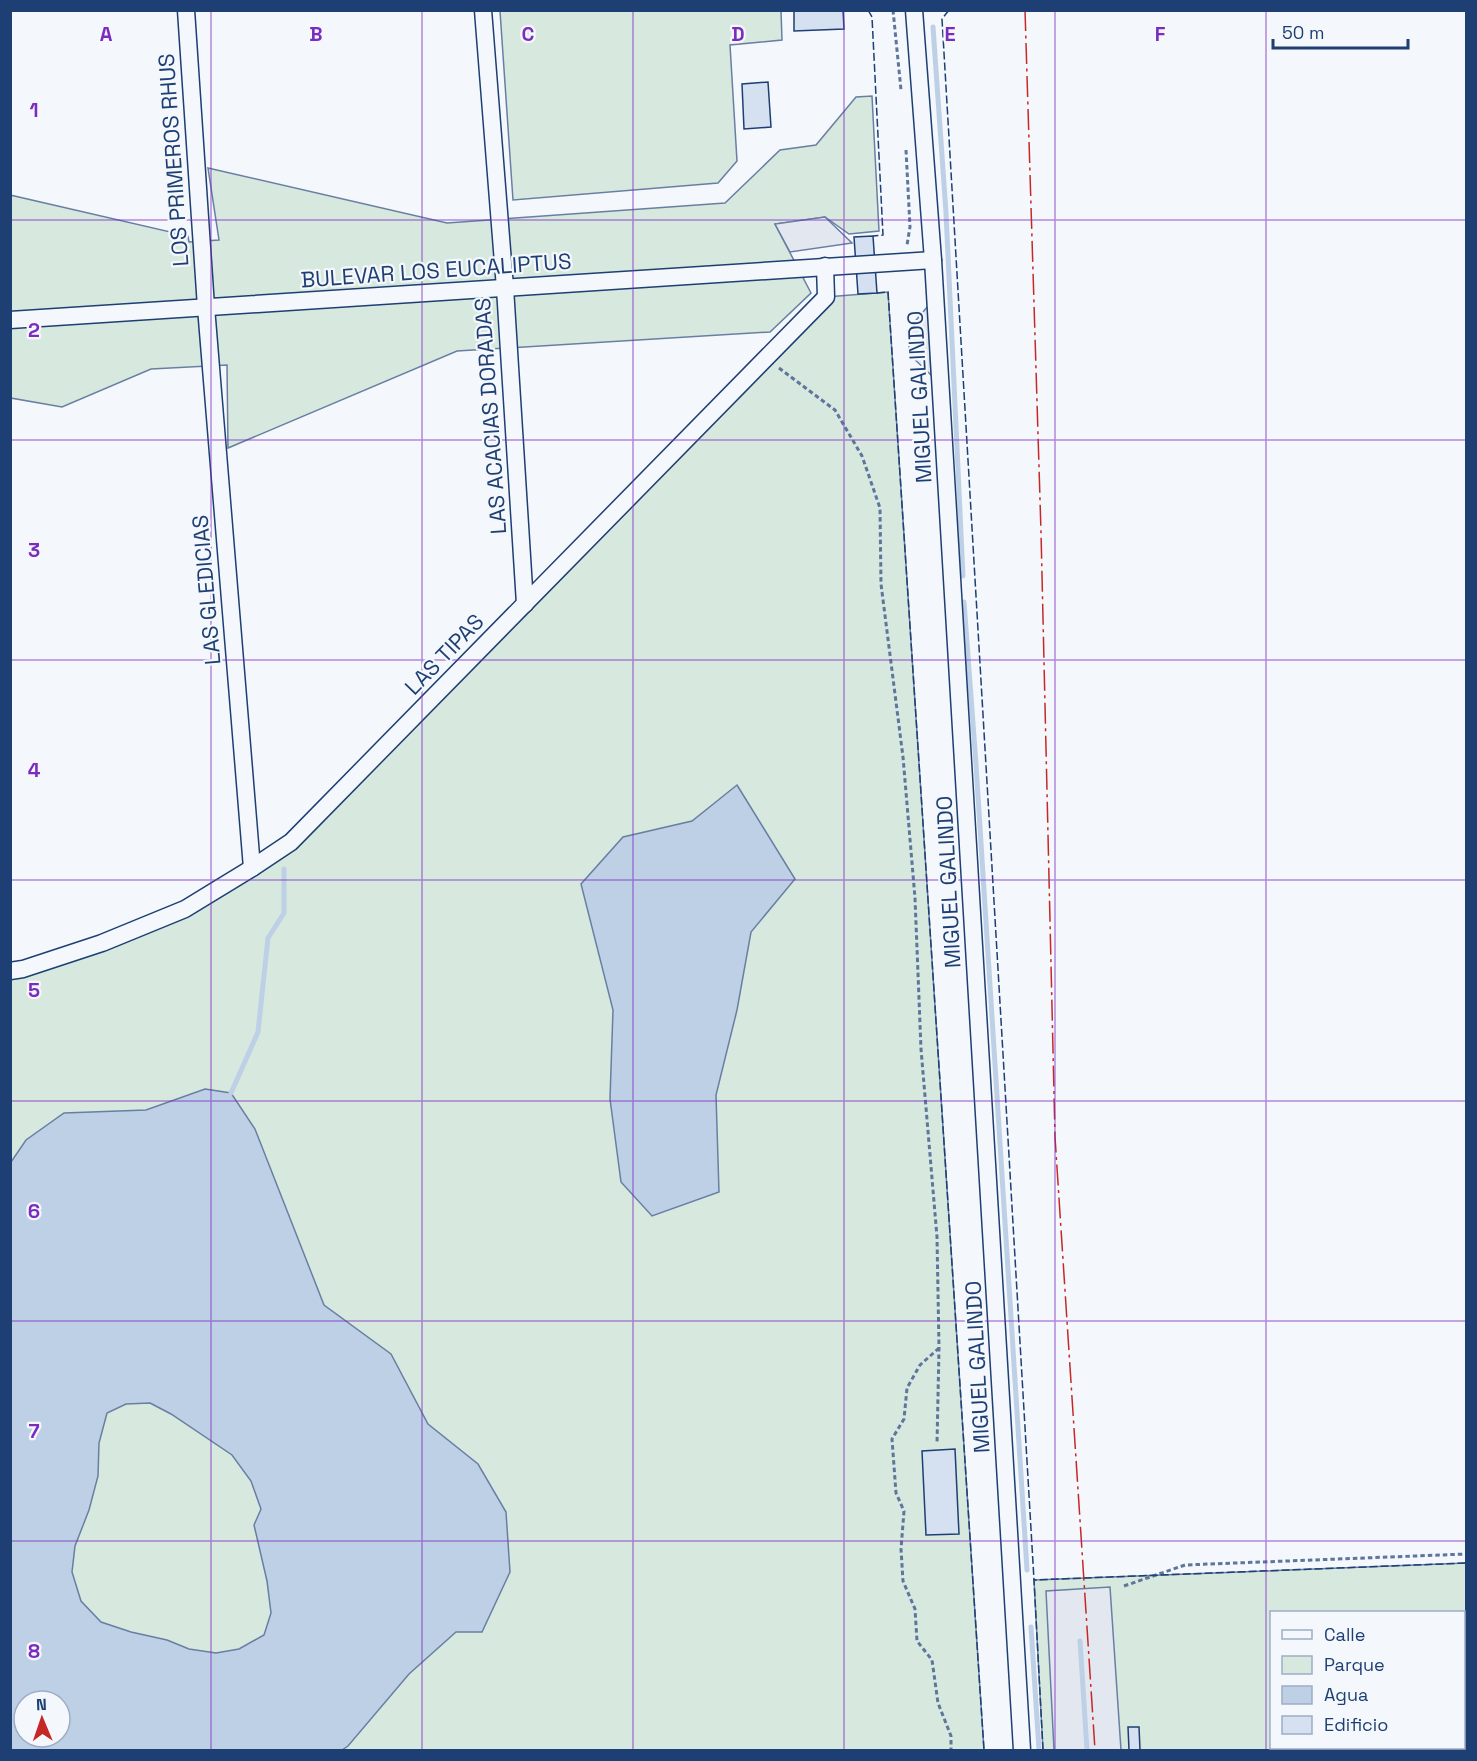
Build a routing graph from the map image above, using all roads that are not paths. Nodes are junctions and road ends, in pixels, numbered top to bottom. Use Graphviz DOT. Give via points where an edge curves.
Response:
graph roads {
  1 [pos="186,10"];
  2 [pos="483,10"];
  3 [pos="914,10"];
  4 [pos="933,260"];
  5 [pos="825,267"];
  6 [pos="505,288"];
  7 [pos="206,307"];
  8 [pos="10,320"];
  9 [pos="525,604"];
  10 [pos="252,868"];
  11 [pos="10,971"];
  12 [pos="1022,1750"];
  1 -- 7 [label="street, LOS PRIMEROS RHUS"];
  2 -- 6 [label="street, LAS ACACIAS DORADAS"];
  3 -- 4 [label="street, MIGUEL GALINDO"];
  4 -- 5 [label="street, BULEVAR LOS EUCALIPTUS"];
  4 -- 12 [label="street, MIGUEL GALINDO"];
  5 -- 6 [label="street, BULEVAR LOS EUCALIPTUS"];
  5 -- 9 [label="street, LAS TIPAS" via="826,297"];
  6 -- 7 [label="street, BULEVAR LOS EUCALIPTUS"];
  6 -- 9 [label="street, LAS ACACIAS DORADAS"];
  7 -- 8 [label="street, BULEVAR LOS EUCALIPTUS"];
  7 -- 10 [label="street, LAS GLEDICIAS"];
  9 -- 10 [label="street, LAS TIPAS" via="291,842"];
  10 -- 11 [label="street, LAS TIPAS" via="185,909 102,943"];
}
